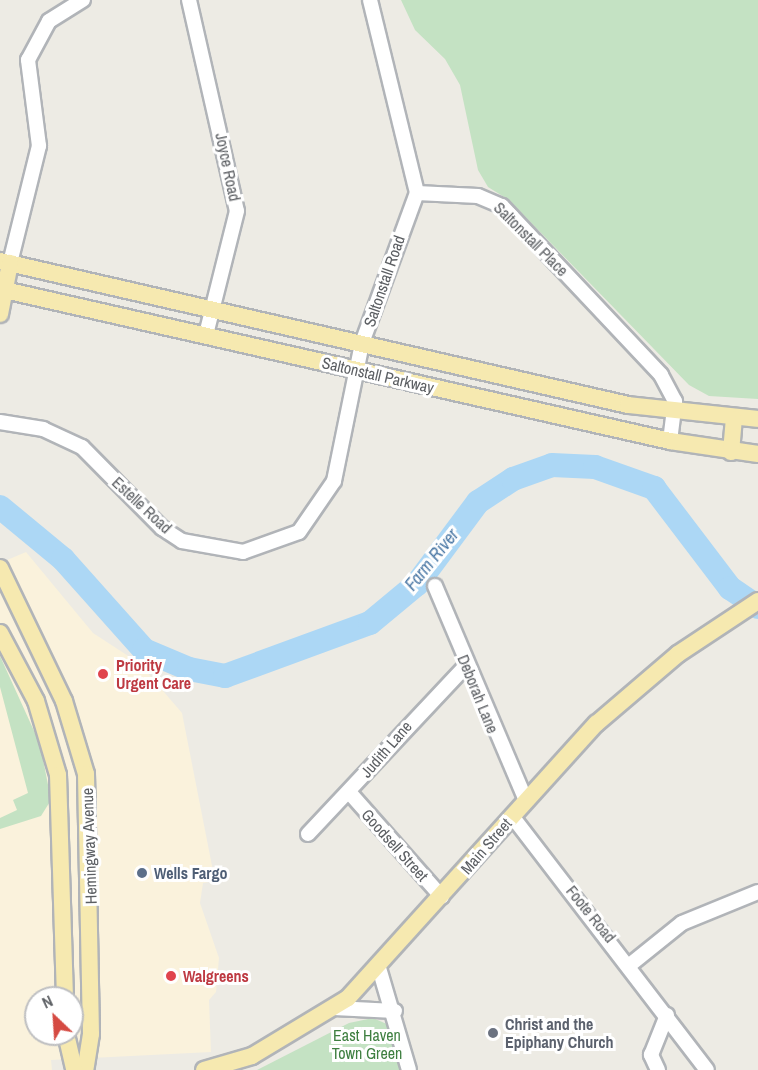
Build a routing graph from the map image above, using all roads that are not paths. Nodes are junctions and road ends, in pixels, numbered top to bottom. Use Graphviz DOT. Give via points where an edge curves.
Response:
graph roads {
  1 [pos="83,0"];
  2 [pos="189,0"];
  3 [pos="370,0"];
  4 [pos="417,193"];
  5 [pos="5,262"];
  6 [pos="3,289"];
  7 [pos="213,306"];
  8 [pos="0,314"];
  9 [pos="206,334"];
  10 [pos="362,343"];
  11 [pos="359,371"];
  12 [pos="675,413"];
  13 [pos="734,419"];
  14 [pos="758,419"];
  15 [pos="0,422"];
  16 [pos="670,441"];
  17 [pos="731,452"];
  18 [pos="758,454"];
  19 [pos="0,568"];
  20 [pos="435,586"];
  21 [pos="758,601"];
  22 [pos="0,633"];
  23 [pos="465,666"];
  24 [pos="349,792"];
  25 [pos="526,800"];
  26 [pos="512,816"];
  27 [pos="91,829"];
  28 [pos="64,832"];
  29 [pos="308,834"];
  30 [pos="758,892"];
  31 [pos="442,897"];
  32 [pos="631,964"];
  33 [pos="379,968"];
  34 [pos="65,986"];
  35 [pos="334,1008"];
  36 [pos="395,1011"];
  37 [pos="667,1015"];
  38 [pos="69,1046"];
  39 [pos="702,1069"];
  40 [pos="74,1070"];
  41 [pos="85,1070"];
  42 [pos="204,1070"];
  43 [pos="409,1070"];
  44 [pos="658,1070"];
  1 -- 5 [label="street" via="49,21 28,60 39,146"];
  2 -- 7 [label="street, Joyce Road" via="237,211"];
  3 -- 4 [label="street"];
  4 -- 10 [label="street, Saltonstall Road"];
  4 -- 12 [label="street, Saltonstall Place" via="478,196 502,206 661,375 674,395"];
  5 -- 6 [label="main road"];
  5 -- 7 [label="main road, Saltonstall Parkway"];
  6 -- 8 [label="main road"];
  6 -- 9 [label="main road, Saltonstall Parkway"];
  7 -- 9 [label="street, Joyce Road"];
  7 -- 10 [label="main road, Saltonstall Parkway"];
  9 -- 11 [label="main road, Saltonstall Parkway"];
  10 -- 11 [label="street, Saltonstall Road"];
  10 -- 12 [label="main road, Saltonstall Parkway"];
  11 -- 15 [label="street, Estelle Road" via="334,481 317,511 299,532 243,552 182,540 162,528 82,447 43,429"];
  11 -- 16 [label="main road, Saltonstall Parkway"];
  12 -- 13 [label="main road, Saltonstall Parkway"];
  12 -- 16 [label="street, Saltonstall Place"];
  13 -- 14 [label="main road, Saltonstall Parkway"];
  13 -- 17 [label="main road"];
  16 -- 17 [label="main road, Saltonstall Parkway"];
  17 -- 18 [label="main road, Saltonstall Parkway"];
  19 -- 27 [label="main road, Hemingway Avenue" via="72,722 86,774"];
  20 -- 23 [label="street, Deborah Lane"];
  21 -- 25 [label="main road, Main Street" via="611,710"];
  22 -- 28 [label="main road, Hemingway Avenue" via="43,720 58,775"];
  23 -- 24 [label="street, Judith Lane"];
  23 -- 25 [label="street, Deborah Lane"];
  24 -- 29 [label="street, Judith Lane"];
  24 -- 31 [label="street, Goodsell Street"];
  25 -- 26 [label="main road, Main Street"];
  26 -- 31 [label="main road, Main Street"];
  26 -- 32 [label="street, Foote Road"];
  27 -- 28 [label="main road"];
  27 -- 41 [label="main road, Hemingway Avenue" via="91,1034"];
  28 -- 34 [label="main road, Hemingway Avenue"];
  30 -- 32 [label="street" via="682,923"];
  31 -- 33 [label="main road, Main Street"];
  32 -- 37 [label="street, Foote Road"];
  33 -- 35 [label="main road, Main Street"];
  33 -- 36 [label="street"];
  35 -- 36 [label="street"];
  35 -- 42 [label="main road, Main Street" via="252,1056"];
  36 -- 43 [label="street"];
  37 -- 39 [label="street, Foote Road"];
  37 -- 44 [label="street" via="651,1055"];
  38 -- 40 [label="main road"];
}
